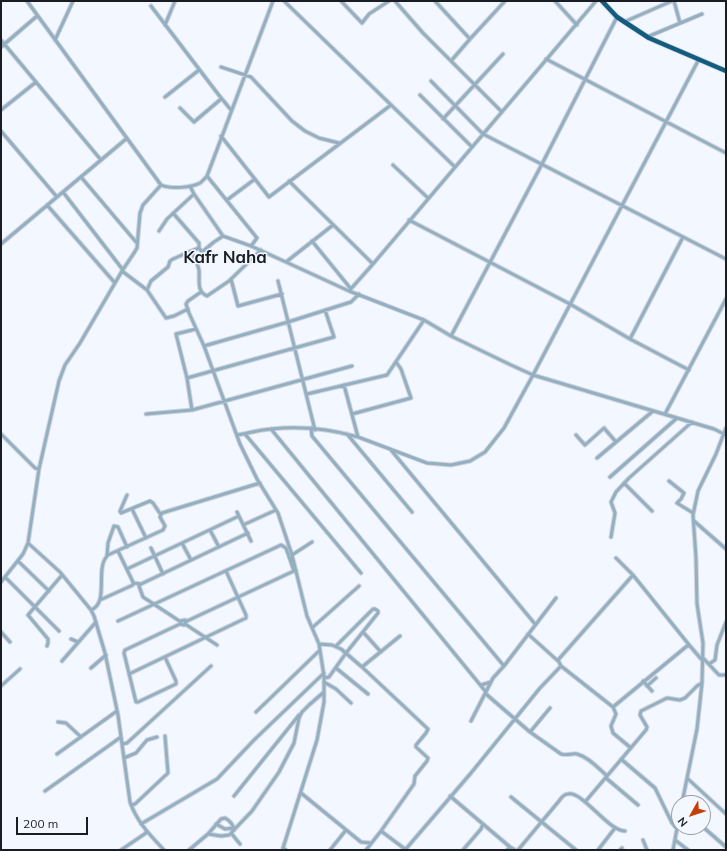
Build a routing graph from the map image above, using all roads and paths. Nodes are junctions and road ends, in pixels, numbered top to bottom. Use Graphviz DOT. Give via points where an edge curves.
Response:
graph roads {
  1 [pos="27,1"];
  2 [pos="73,1"];
  3 [pos="175,1"];
  4 [pos="274,1"];
  5 [pos="284,1"];
  6 [pos="341,1"];
  7 [pos="389,1"];
  8 [pos="395,1"];
  9 [pos="435,1"];
  10 [pos="505,1"];
  11 [pos="555,1"];
  12 [pos="596,1"];
  13 [pos="602,1"];
  14 [pos="673,1"];
  15 [pos="151,6"];
  16 [pos="702,14"];
  17 [pos="37,16"];
  18 [pos="617,17"];
  19 [pos="624,22"];
  20 [pos="680,24"];
  21 [pos="165,25"];
  22 [pos="576,25"];
  23 [pos="648,37"];
  24 [pos="470,39"];
  25 [pos="1,40"];
  26 [pos="55,40"];
  27 [pos="5,44"];
  28 [pos="1,47"];
  29 [pos="503,54"];
  30 [pos="546,59"];
  31 [pos="699,59"];
  32 [pos="451,61"];
  33 [pos="221,66"];
  34 [pos="199,70"];
  35 [pos="726,71"];
  36 [pos="245,75"];
  37 [pos="586,80"];
  38 [pos="431,81"];
  39 [pos="36,82"];
  40 [pos="474,84"];
  41 [pos="420,95"];
  42 [pos="165,97"];
  43 [pos="221,99"];
  44 [pos="391,105"];
  45 [pos="455,105"];
  46 [pos="180,108"];
  47 [pos="1,110"];
  48 [pos="231,110"];
  49 [pos="502,112"];
  50 [pos="443,119"];
  51 [pos="666,122"];
  52 [pos="1,131"];
  53 [pos="483,134"];
  54 [pos="221,136"];
  55 [pos="126,138"];
  56 [pos="339,144"];
  57 [pos="472,147"];
  58 [pos="726,153"];
  59 [pos="101,160"];
  60 [pos="542,164"];
  61 [pos="393,165"];
  62 [pos="455,167"];
  63 [pos="207,176"];
  64 [pos="81,177"];
  65 [pos="255,179"];
  66 [pos="289,181"];
  67 [pos="161,185"];
  68 [pos="190,186"];
  69 [pos="63,192"];
  70 [pos="194,194"];
  71 [pos="57,197"];
  72 [pos="428,198"];
  73 [pos="227,200"];
  74 [pos="47,206"];
  75 [pos="623,206"];
  76 [pos="174,213"];
  77 [pos="409,220"];
  78 [pos="333,225"];
  79 [pos="159,231"];
  80 [pos="223,236"];
  81 [pos="683,237"];
  82 [pos="312,241"];
  83 [pos="1,244"];
  84 [pos="251,246"];
  85 [pos="137,248"];
  86 [pos="199,248"];
  87 [pos="261,250"];
  88 [pos="192,251"];
  89 [pos="726,259"];
  90 [pos="286,262"];
  91 [pos="490,263"];
  92 [pos="373,264"];
  93 [pos="122,270"];
  94 [pos="231,279"];
  95 [pos="278,281"];
  96 [pos="115,283"];
  97 [pos="147,290"];
  98 [pos="350,290"];
  99 [pos="201,292"];
  100 [pos="282,294"];
  101 [pos="359,294"];
  102 [pos="726,299"];
  103 [pos="570,304"];
  104 [pos="721,308"];
  105 [pos="188,309"];
  106 [pos="325,310"];
  107 [pos="726,310"];
  108 [pos="424,320"];
  109 [pos="288,322"];
  110 [pos="196,328"];
  111 [pos="451,336"];
  112 [pos="630,339"];
  113 [pos="204,346"];
  114 [pos="295,348"];
  115 [pos="396,362"];
  116 [pos="352,366"];
  117 [pos="688,370"];
  118 [pos="213,371"];
  119 [pos="533,375"];
  120 [pos="187,378"];
  121 [pos="303,380"];
  122 [pos="344,385"];
  123 [pos="307,394"];
  124 [pos="224,402"];
  125 [pos="192,410"];
  126 [pos="653,411"];
  127 [pos="146,414"];
  128 [pos="352,414"];
  129 [pos="665,414"];
  130 [pos="677,418"];
  131 [pos="692,422"];
  132 [pos="726,428"];
  133 [pos="270,429"];
  134 [pos="313,429"];
  135 [pos="1,434"];
  136 [pos="245,434"];
  137 [pos="347,434"];
  138 [pos="576,434"];
  139 [pos="725,434"];
  140 [pos="237,435"];
  141 [pos="358,437"];
  142 [pos="616,442"];
  143 [pos="390,449"];
  144 [pos="597,458"];
  145 [pos="39,469"];
  146 [pos="610,477"];
  147 [pos="669,480"];
  148 [pos="260,483"];
  149 [pos="624,483"];
  150 [pos="127,495"];
  151 [pos="132,509"];
  152 [pos="276,510"];
  153 [pos="652,511"];
  154 [pos="236,512"];
  155 [pos="412,512"];
  156 [pos="693,513"];
  157 [pos="161,514"];
  158 [pos="239,516"];
  159 [pos="693,521"];
  160 [pos="243,525"];
  161 [pos="210,530"];
  162 [pos="248,534"];
  163 [pos="611,537"];
  164 [pos="146,538"];
  165 [pos="251,540"];
  166 [pos="312,542"];
  167 [pos="28,543"];
  168 [pos="182,543"];
  169 [pos="127,547"];
  170 [pos="219,547"];
  171 [pos="151,548"];
  172 [pos="726,549"];
  173 [pos="118,551"];
  174 [pos="292,555"];
  175 [pos="107,556"];
  176 [pos="154,556"];
  177 [pos="616,558"];
  178 [pos="191,560"];
  179 [pos="18,561"];
  180 [pos="127,569"];
  181 [pos="295,570"];
  182 [pos="226,571"];
  183 [pos="361,573"];
  184 [pos="163,574"];
  185 [pos="62,575"];
  186 [pos="633,575"];
  187 [pos="5,577"];
  188 [pos="1,582"];
  189 [pos="134,583"];
  190 [pos="141,584"];
  191 [pos="359,586"];
  192 [pos="49,591"];
  193 [pos="238,597"];
  194 [pos="556,598"];
  195 [pos="100,600"];
  196 [pos="154,605"];
  197 [pos="35,607"];
  198 [pos="91,610"];
  199 [pos="118,621"];
  200 [pos="96,622"];
  201 [pos="726,622"];
  202 [pos="183,623"];
  203 [pos="535,624"];
  204 [pos="313,628"];
  205 [pos="58,631"];
  206 [pos="1,632"];
  207 [pos="363,632"];
  208 [pos="528,634"];
  209 [pos="400,636"];
  210 [pos="205,638"];
  211 [pos="71,639"];
  212 [pos="10,642"];
  213 [pos="78,642"];
  214 [pos="319,644"];
  215 [pos="217,645"];
  216 [pos="47,646"];
  217 [pos="336,646"];
  218 [pos="690,646"];
  219 [pos="320,650"];
  220 [pos="381,652"];
  221 [pos="346,653"];
  222 [pos="106,655"];
  223 [pos="165,657"];
  224 [pos="703,659"];
  225 [pos="62,661"];
  226 [pos="558,661"];
  227 [pos="709,664"];
  228 [pos="211,666"];
  229 [pos="504,666"];
  230 [pos="561,666"];
  231 [pos="362,667"];
  232 [pos="91,668"];
  233 [pos="336,668"];
  234 [pos="20,669"];
  235 [pos="324,673"];
  236 [pos="129,674"];
  237 [pos="726,675"];
  238 [pos="656,678"];
  239 [pos="324,680"];
  240 [pos="643,681"];
  241 [pos="491,682"];
  242 [pos="702,683"];
  243 [pos="481,685"];
  244 [pos="1,686"];
  245 [pos="647,686"];
  246 [pos="652,691"];
  247 [pos="324,692"];
  248 [pos="486,693"];
  249 [pos="368,694"];
  250 [pos="351,703"];
  251 [pos="613,707"];
  252 [pos="550,708"];
  253 [pos="117,711"];
  254 [pos="256,712"];
  255 [pos="302,712"];
  256 [pos="515,720"];
  257 [pos="471,721"];
  258 [pos="58,722"];
  259 [pos="530,732"];
  260 [pos="165,736"];
  261 [pos="81,737"];
  262 [pos="121,737"];
  263 [pos="157,737"];
  264 [pos="122,744"];
  265 [pos="631,748"];
  266 [pos="58,754"];
  267 [pos="124,758"];
  268 [pos="621,759"];
  269 [pos="606,778"];
  270 [pos="687,778"];
  271 [pos="44,791"];
  272 [pos="301,793"];
  273 [pos="684,795"];
  274 [pos="234,796"];
  275 [pos="450,796"];
  276 [pos="511,797"];
  277 [pos="585,802"];
  278 [pos="131,805"];
  279 [pos="638,805"];
  280 [pos="726,814"];
  281 [pos="541,821"];
  282 [pos="671,821"];
  283 [pos="141,824"];
  284 [pos="216,824"];
  285 [pos="483,824"];
  286 [pos="615,828"];
  287 [pos="234,829"];
  288 [pos="146,830"];
  289 [pos="346,830"];
  290 [pos="381,831"];
  291 [pos="625,831"];
  292 [pos="711,833"];
  293 [pos="208,834"];
  294 [pos="229,835"];
  295 [pos="676,835"];
  296 [pos="643,840"];
  297 [pos="675,840"];
  298 [pos="371,843"];
  299 [pos="240,844"];
  300 [pos="510,847"];
  301 [pos="726,847"];
  302 [pos="121,850"];
  303 [pos="164,850"];
  304 [pos="189,850"];
  305 [pos="286,850"];
  306 [pos="330,850"];
  307 [pos="366,850"];
  308 [pos="405,850"];
  309 [pos="463,850"];
  310 [pos="507,850"];
  311 [pos="515,850"];
  312 [pos="518,850"];
  313 [pos="576,850"];
  314 [pos="598,850"];
  315 [pos="647,850"];
  316 [pos="673,850"];
  317 [pos="688,850"];
  1 -- 17 [label="street"];
  2 -- 26 [label="street"];
  3 -- 21 [label="street"];
  4 -- 36 [label="street"];
  5 -- 44 [label="street"];
  6 -- 7 [label="street" via="362,22 369,14"];
  8 -- 32 [label="street"];
  9 -- 24 [label="street"];
  10 -- 24 [label="street"];
  11 -- 22 [label="street"];
  12 -- 22 [label="street"];
  13 -- 18 [label="highway"];
  14 -- 19 [label="street"];
  14 -- 20 [label="street"];
  15 -- 21 [label="street"];
  16 -- 20 [label="street"];
  17 -- 26 [label="street"];
  17 -- 27 [label="street"];
  18 -- 19 [label="highway"];
  18 -- 37 [label="street"];
  19 -- 23 [label="highway"];
  20 -- 23 [label="street"];
  21 -- 34 [label="street"];
  22 -- 30 [label="street"];
  23 -- 31 [label="highway"];
  24 -- 32 [label="street"];
  25 -- 27 [label="street"];
  26 -- 55 [label="street"];
  27 -- 28 [label="street"];
  27 -- 39 [label="street"];
  29 -- 40 [label="street"];
  30 -- 37 [label="street"];
  30 -- 49 [label="street"];
  31 -- 35 [label="highway"];
  31 -- 51 [label="street"];
  32 -- 40 [label="street"];
  33 -- 36 [label="street"];
  34 -- 42 [label="street"];
  34 -- 43 [label="street"];
  36 -- 48 [label="street"];
  36 -- 56 [label="street" via="251,77 292,121 305,131"];
  37 -- 51 [label="street"];
  37 -- 60 [label="street"];
  38 -- 45 [label="street"];
  39 -- 47 [label="street"];
  39 -- 59 [label="street"];
  40 -- 45 [label="street"];
  40 -- 49 [label="street"];
  41 -- 50 [label="street"];
  43 -- 46 [label="street" via="194,122"];
  43 -- 48 [label="street"];
  44 -- 56 [label="street"];
  44 -- 62 [label="street"];
  45 -- 50 [label="street"];
  45 -- 53 [label="street"];
  48 -- 54 [label="street"];
  49 -- 53 [label="street"];
  50 -- 57 [label="street"];
  51 -- 58 [label="street"];
  51 -- 75 [label="street"];
  52 -- 71 [label="street"];
  53 -- 57 [label="street"];
  53 -- 60 [label="street"];
  54 -- 63 [label="street"];
  54 -- 65 [label="street"];
  55 -- 59 [label="street"];
  55 -- 67 [label="street"];
  56 -- 66 [label="street"];
  57 -- 62 [label="street"];
  59 -- 64 [label="street"];
  60 -- 75 [label="street"];
  60 -- 91 [label="street"];
  61 -- 72 [label="street"];
  62 -- 72 [label="street"];
  63 -- 68 [label="street" via="202,182"];
  63 -- 73 [label="street"];
  64 -- 69 [label="street"];
  64 -- 85 [label="street" via="136,241"];
  65 -- 66 [label="street" via="269,197"];
  65 -- 73 [label="street"];
  66 -- 78 [label="street"];
  67 -- 68 [label="street" via="168,188"];
  67 -- 85 [label="street" via="143,205 138,222"];
  68 -- 70 [label="street"];
  69 -- 71 [label="street"];
  69 -- 93 [label="street"];
  70 -- 76 [label="street"];
  70 -- 80 [label="street"];
  71 -- 74 [label="street"];
  72 -- 77 [label="street"];
  73 -- 84 [label="street" via="257,238"];
  74 -- 83 [label="street"];
  74 -- 96 [label="street"];
  75 -- 81 [label="street"];
  75 -- 103 [label="street"];
  76 -- 79 [label="street"];
  76 -- 86 [label="street" via="199,243"];
  77 -- 91 [label="street"];
  77 -- 92 [label="street"];
  78 -- 82 [label="street"];
  78 -- 92 [label="street"];
  80 -- 84 [label="street"];
  80 -- 86 [label="street" via="202,252"];
  81 -- 89 [label="street"];
  81 -- 112 [label="street"];
  82 -- 90 [label="street"];
  82 -- 98 [label="street"];
  84 -- 87 [label="street"];
  85 -- 93 [label="street"];
  86 -- 88 [label="street"];
  87 -- 90 [label="street"];
  87 -- 94 [label="street"];
  88 -- 97 [label="street" via="173,259 168,267 151,281"];
  88 -- 99 [label="street" via="199,270 198,285"];
  90 -- 98 [label="street"];
  91 -- 103 [label="street"];
  91 -- 111 [label="street"];
  92 -- 98 [label="street"];
  93 -- 96 [label="street"];
  93 -- 97 [label="street"];
  94 -- 99 [label="street" via="207,296"];
  94 -- 100 [label="street" via="238,306"];
  95 -- 100 [label="street"];
  96 -- 145 [label="street" via="63,371"];
  97 -- 105 [label="street" via="166,318"];
  98 -- 101 [label="street"];
  99 -- 105 [label="street" via="188,301"];
  100 -- 109 [label="street"];
  101 -- 106 [label="street" via="351,302"];
  101 -- 108 [label="street"];
  102 -- 104 [label="street"];
  103 -- 112 [label="street"];
  103 -- 119 [label="street"];
  104 -- 107 [label="street"];
  104 -- 117 [label="street"];
  105 -- 110 [label="street"];
  106 -- 109 [label="street"];
  106 -- 114 [label="street" via="334,337"];
  108 -- 111 [label="street"];
  108 -- 115 [label="street"];
  109 -- 113 [label="street"];
  109 -- 114 [label="street"];
  110 -- 113 [label="street"];
  110 -- 120 [label="street" via="176,334"];
  111 -- 119 [label="street"];
  112 -- 117 [label="street"];
  113 -- 118 [label="street"];
  114 -- 118 [label="street"];
  114 -- 121 [label="street"];
  115 -- 122 [label="street" via="387,375"];
  115 -- 128 [label="street" via="411,398"];
  116 -- 121 [label="street"];
  117 -- 129 [label="street"];
  118 -- 120 [label="street"];
  118 -- 124 [label="street"];
  119 -- 126 [label="street"];
  119 -- 143 [label="street" via="504,428 485,452 470,461 451,465 427,463"];
  120 -- 125 [label="street"];
  121 -- 123 [label="street"];
  121 -- 124 [label="street"];
  122 -- 123 [label="street"];
  122 -- 128 [label="street"];
  123 -- 134 [label="street"];
  124 -- 125 [label="street"];
  124 -- 140 [label="street"];
  125 -- 127 [label="street"];
  126 -- 129 [label="street"];
  126 -- 142 [label="street"];
  128 -- 141 [label="street"];
  129 -- 130 [label="street"];
  130 -- 131 [label="street"];
  130 -- 146 [label="street"];
  131 -- 139 [label="street"];
  131 -- 149 [label="street"];
  132 -- 139 [label="street"];
  133 -- 134 [label="street"];
  133 -- 136 [label="street"];
  133 -- 243 [label="street"];
  134 -- 137 [label="street"];
  134 -- 229 [label="street" via="312,436"];
  135 -- 145 [label="street"];
  136 -- 140 [label="street"];
  136 -- 183 [label="street"];
  137 -- 141 [label="street"];
  137 -- 155 [label="street"];
  138 -- 142 [label="street" via="585,445 604,428"];
  139 -- 156 [label="street" via="698,491"];
  140 -- 148 [label="street"];
  141 -- 143 [label="street"];
  142 -- 144 [label="street"];
  143 -- 203 [label="street"];
  145 -- 167 [label="street"];
  147 -- 156 [label="street" via="684,493 677,503"];
  148 -- 152 [label="street"];
  148 -- 157 [label="street"];
  149 -- 153 [label="street"];
  149 -- 163 [label="street" via="611,502 615,514"];
  150 -- 151 [label="street" via="120,512"];
  151 -- 157 [label="street" via="151,501"];
  151 -- 164 [label="street"];
  152 -- 160 [label="street"];
  152 -- 174 [label="street"];
  154 -- 158 [label="street"];
  156 -- 159 [label="street"];
  157 -- 164 [label="street" via="164,529"];
  158 -- 160 [label="street"];
  158 -- 161 [label="street"];
  159 -- 172 [label="street"];
  159 -- 224 [label="street" via="697,604"];
  160 -- 162 [label="street"];
  161 -- 168 [label="street"];
  161 -- 170 [label="street"];
  162 -- 165 [label="street"];
  162 -- 170 [label="street"];
  164 -- 169 [label="street"];
  166 -- 174 [label="street"];
  167 -- 179 [label="street"];
  167 -- 185 [label="street"];
  168 -- 176 [label="street"];
  168 -- 178 [label="street"];
  169 -- 173 [label="street"];
  169 -- 175 [label="street" via="118,527 114,526"];
  170 -- 178 [label="street"];
  171 -- 176 [label="street"];
  173 -- 175 [label="street"];
  173 -- 180 [label="street"];
  174 -- 181 [label="street"];
  175 -- 195 [label="street" via="104,560"];
  176 -- 180 [label="street"];
  176 -- 184 [label="street"];
  177 -- 186 [label="street"];
  178 -- 184 [label="street"];
  179 -- 187 [label="street"];
  179 -- 192 [label="street"];
  180 -- 189 [label="street"];
  181 -- 182 [label="street" via="283,545"];
  181 -- 193 [label="street"];
  181 -- 204 [label="street"];
  182 -- 193 [label="street"];
  182 -- 196 [label="street"];
  184 -- 190 [label="street"];
  185 -- 192 [label="street"];
  185 -- 198 [label="street"];
  186 -- 218 [label="street"];
  186 -- 226 [label="street"];
  187 -- 188 [label="street"];
  187 -- 197 [label="street"];
  189 -- 190 [label="street"];
  189 -- 195 [label="street"];
  190 -- 196 [label="street" via="139,586 143,598"];
  191 -- 204 [label="street"];
  192 -- 197 [label="street"];
  193 -- 202 [label="street"];
  193 -- 210 [label="street" via="246,618"];
  194 -- 203 [label="street"];
  195 -- 198 [label="street"];
  196 -- 199 [label="street"];
  196 -- 202 [label="street"];
  197 -- 205 [label="street"];
  197 -- 216 [label="street" via="28,615 48,639"];
  198 -- 200 [label="street"];
  200 -- 213 [label="street"];
  200 -- 222 [label="street"];
  201 -- 227 [label="street" via="717,645 715,660"];
  202 -- 210 [label="street"];
  202 -- 236 [label="street" via="125,650"];
  203 -- 208 [label="street"];
  204 -- 214 [label="street"];
  206 -- 212 [label="street"];
  207 -- 217 [label="street" via="378,614 375,609"];
  207 -- 220 [label="street"];
  207 -- 221 [label="street"];
  208 -- 226 [label="street"];
  208 -- 229 [label="street"];
  209 -- 220 [label="street"];
  210 -- 215 [label="street"];
  210 -- 223 [label="street"];
  211 -- 213 [label="street"];
  213 -- 225 [label="street"];
  214 -- 217 [label="street"];
  214 -- 219 [label="street"];
  217 -- 221 [label="street"];
  218 -- 224 [label="street"];
  218 -- 240 [label="street"];
  219 -- 235 [label="street"];
  219 -- 254 [label="street"];
  220 -- 231 [label="street"];
  221 -- 231 [label="street"];
  221 -- 233 [label="street"];
  222 -- 232 [label="street"];
  222 -- 253 [label="street"];
  223 -- 236 [label="street"];
  223 -- 236 [label="street" via="176,683 138,702 135,701"];
  224 -- 227 [label="street"];
  224 -- 242 [label="street"];
  226 -- 230 [label="street"];
  227 -- 237 [label="street" via="719,675"];
  228 -- 264 [label="street" via="148,725 127,743"];
  229 -- 241 [label="street"];
  230 -- 251 [label="street"];
  230 -- 256 [label="street"];
  231 -- 290 [label="street" via="428,729 416,744 428,760 415,776 414,784"];
  233 -- 239 [label="street" via="329,678"];
  233 -- 249 [label="street"];
  234 -- 244 [label="street"];
  235 -- 239 [label="street"];
  235 -- 283 [label="street" via="217,779"];
  238 -- 245 [label="street"];
  239 -- 247 [label="street"];
  239 -- 250 [label="street"];
  240 -- 245 [label="street"];
  240 -- 251 [label="street"];
  241 -- 243 [label="street"];
  241 -- 248 [label="street"];
  242 -- 265 [label="street" via="685,698 667,698 640,711 647,728"];
  242 -- 270 [label="street" via="697,728"];
  243 -- 248 [label="street"];
  245 -- 246 [label="street"];
  247 -- 255 [label="street"];
  247 -- 272 [label="street" via="317,740"];
  248 -- 256 [label="street"];
  248 -- 257 [label="street"];
  251 -- 265 [label="street" via="616,714 611,726 613,733"];
  252 -- 259 [label="street"];
  253 -- 261 [label="street"];
  253 -- 262 [label="street"];
  255 -- 274 [label="street"];
  255 -- 287 [label="street" via="294,744 279,772 252,811"];
  256 -- 259 [label="street"];
  256 -- 275 [label="street"];
  258 -- 261 [label="street" via="66,723"];
  259 -- 269 [label="street" via="561,754 575,754 586,758 606,775"];
  260 -- 278 [label="street" via="168,774"];
  261 -- 266 [label="street"];
  262 -- 264 [label="street"];
  262 -- 271 [label="street"];
  263 -- 267 [label="street" via="147,740 136,753"];
  264 -- 267 [label="street"];
  265 -- 268 [label="street"];
  267 -- 278 [label="street"];
  268 -- 269 [label="street"];
  268 -- 282 [label="street" via="656,788"];
  269 -- 277 [label="street"];
  269 -- 279 [label="street"];
  270 -- 273 [label="street"];
  270 -- 280 [label="street"];
  272 -- 289 [label="street"];
  272 -- 305 [label="street" via="284,848"];
  275 -- 285 [label="street"];
  275 -- 308 [label="street"];
  276 -- 281 [label="street"];
  277 -- 281 [label="street" via="572,794 566,794"];
  277 -- 286 [label="street"];
  278 -- 283 [label="street"];
  281 -- 312 [label="street"];
  281 -- 313 [label="street"];
  283 -- 288 [label="street"];
  284 -- 287 [label="street" via="225,829"];
  284 -- 287 [label="street" via="225,818"];
  284 -- 293 [label="street"];
  285 -- 300 [label="street"];
  285 -- 309 [label="street"];
  286 -- 291 [label="street"];
  286 -- 314 [label="street"];
  287 -- 299 [label="street" via="231,833"];
  288 -- 302 [label="street" via="146,833"];
  288 -- 303 [label="street"];
  289 -- 298 [label="street" via="361,842"];
  289 -- 306 [label="street"];
  290 -- 298 [label="street"];
  290 -- 308 [label="street"];
  292 -- 301 [label="street"];
  293 -- 294 [label="street"];
  293 -- 304 [label="street"];
  295 -- 297 [label="street"];
  296 -- 315 [label="street"];
  297 -- 316 [label="street"];
  297 -- 317 [label="street"];
  298 -- 307 [label="street"];
  300 -- 310 [label="street"];
  300 -- 311 [label="street"];
}
